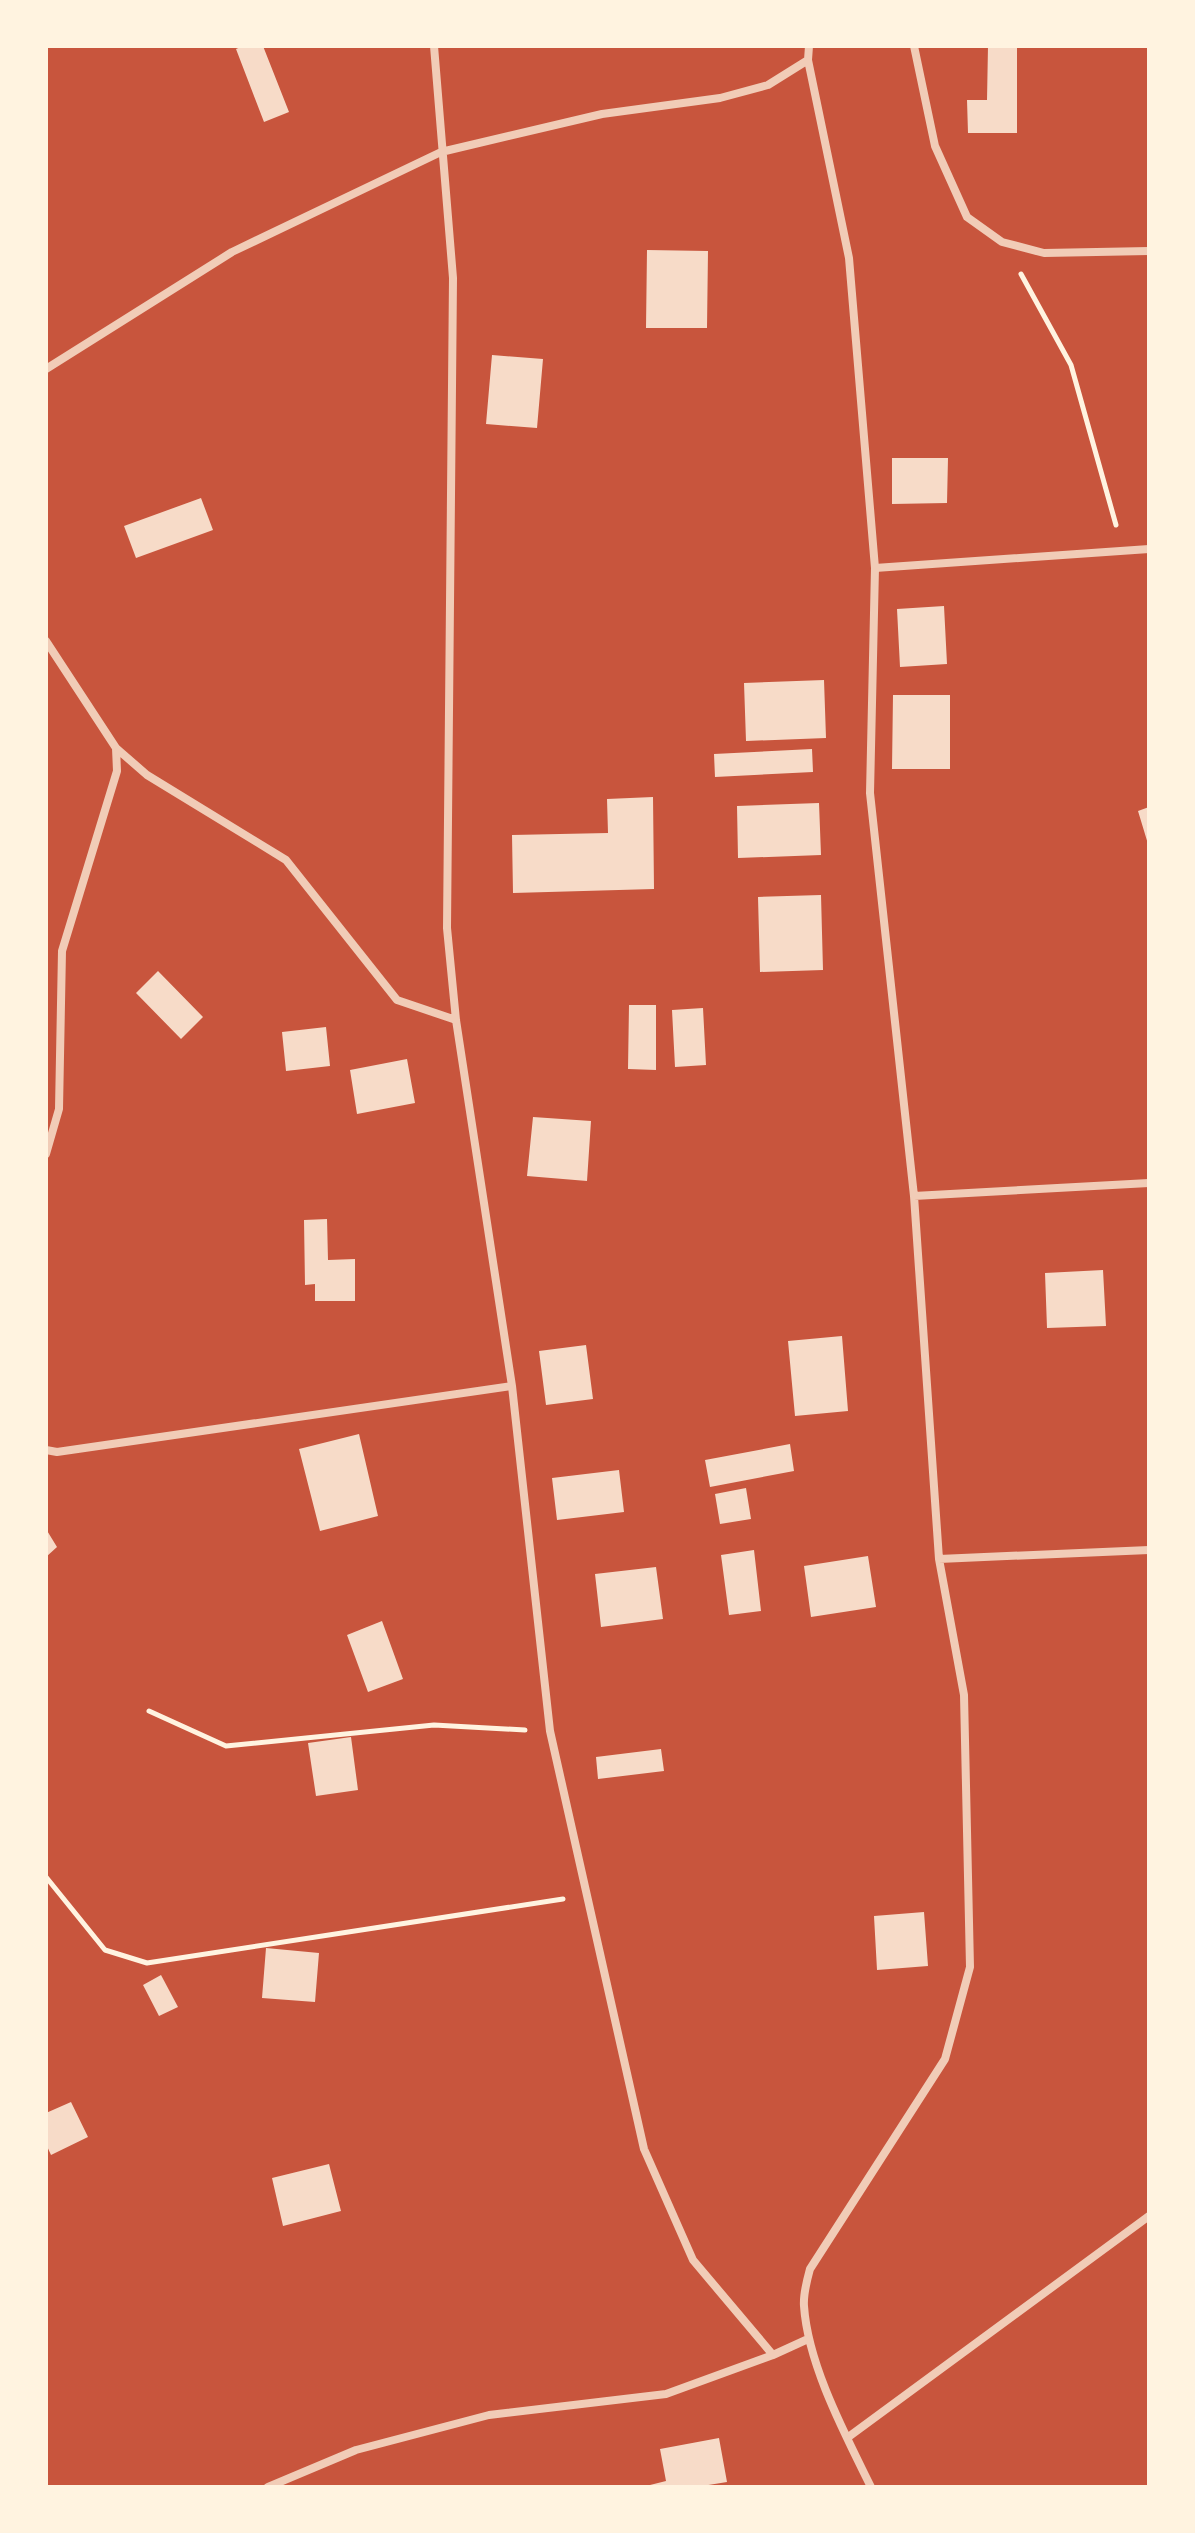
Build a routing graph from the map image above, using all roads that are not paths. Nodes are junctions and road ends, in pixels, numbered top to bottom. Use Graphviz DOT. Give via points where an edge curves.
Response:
graph roads {
  1 [pos="434,46"];
  2 [pos="809,46"];
  3 [pos="914,46"];
  4 [pos="808,60"];
  5 [pos="441,152"];
  6 [pos="1149,251"];
  7 [pos="46,369"];
  8 [pos="1149,549"];
  9 [pos="875,568"];
  10 [pos="46,641"];
  11 [pos="116,748"];
  12 [pos="456,1020"];
  13 [pos="46,1154"];
  14 [pos="1149,1183"];
  15 [pos="914,1196"];
  16 [pos="512,1386"];
  17 [pos="46,1450"];
  18 [pos="1149,1550"];
  19 [pos="939,1559"];
  20 [pos="1149,2216"];
  21 [pos="808,2339"];
  22 [pos="773,2355"];
  23 [pos="847,2438"];
  24 [pos="268,2487"];
  25 [pos="871,2487"];
  1 -- 5 [label="street"];
  2 -- 4 [label="street"];
  3 -- 6 [label="street" via="935,146 967,217 1002,242 1044,253"];
  4 -- 5 [label="street" via="768,85 720,98 602,114"];
  4 -- 9 [label="street" via="849,258"];
  5 -- 7 [label="street" via="232,252"];
  5 -- 12 [label="street" via="453,278 447,928"];
  8 -- 9 [label="street"];
  9 -- 15 [label="street" via="870,793"];
  10 -- 11 [label="street"];
  11 -- 12 [label="street" via="147,775 286,860 397,1000"];
  11 -- 13 [label="street" via="117,771 62,951 59,1109"];
  12 -- 16 [label="street"];
  14 -- 15 [label="street"];
  15 -- 19 [label="street"];
  16 -- 17 [label="street"];
  16 -- 22 [label="street" via="550,1731 644,2149 693,2260"];
  18 -- 19 [label="street"];
  19 -- 21 [label="street" via="964,1695 970,1967 945,2059 810,2269 803,2302"];
  20 -- 23 [label="street"];
  21 -- 22 [label="street"];
  21 -- 23 [label="street"];
  22 -- 24 [label="street" via="666,2394 474,2419 356,2450"];
  23 -- 25 [label="street"];
}
